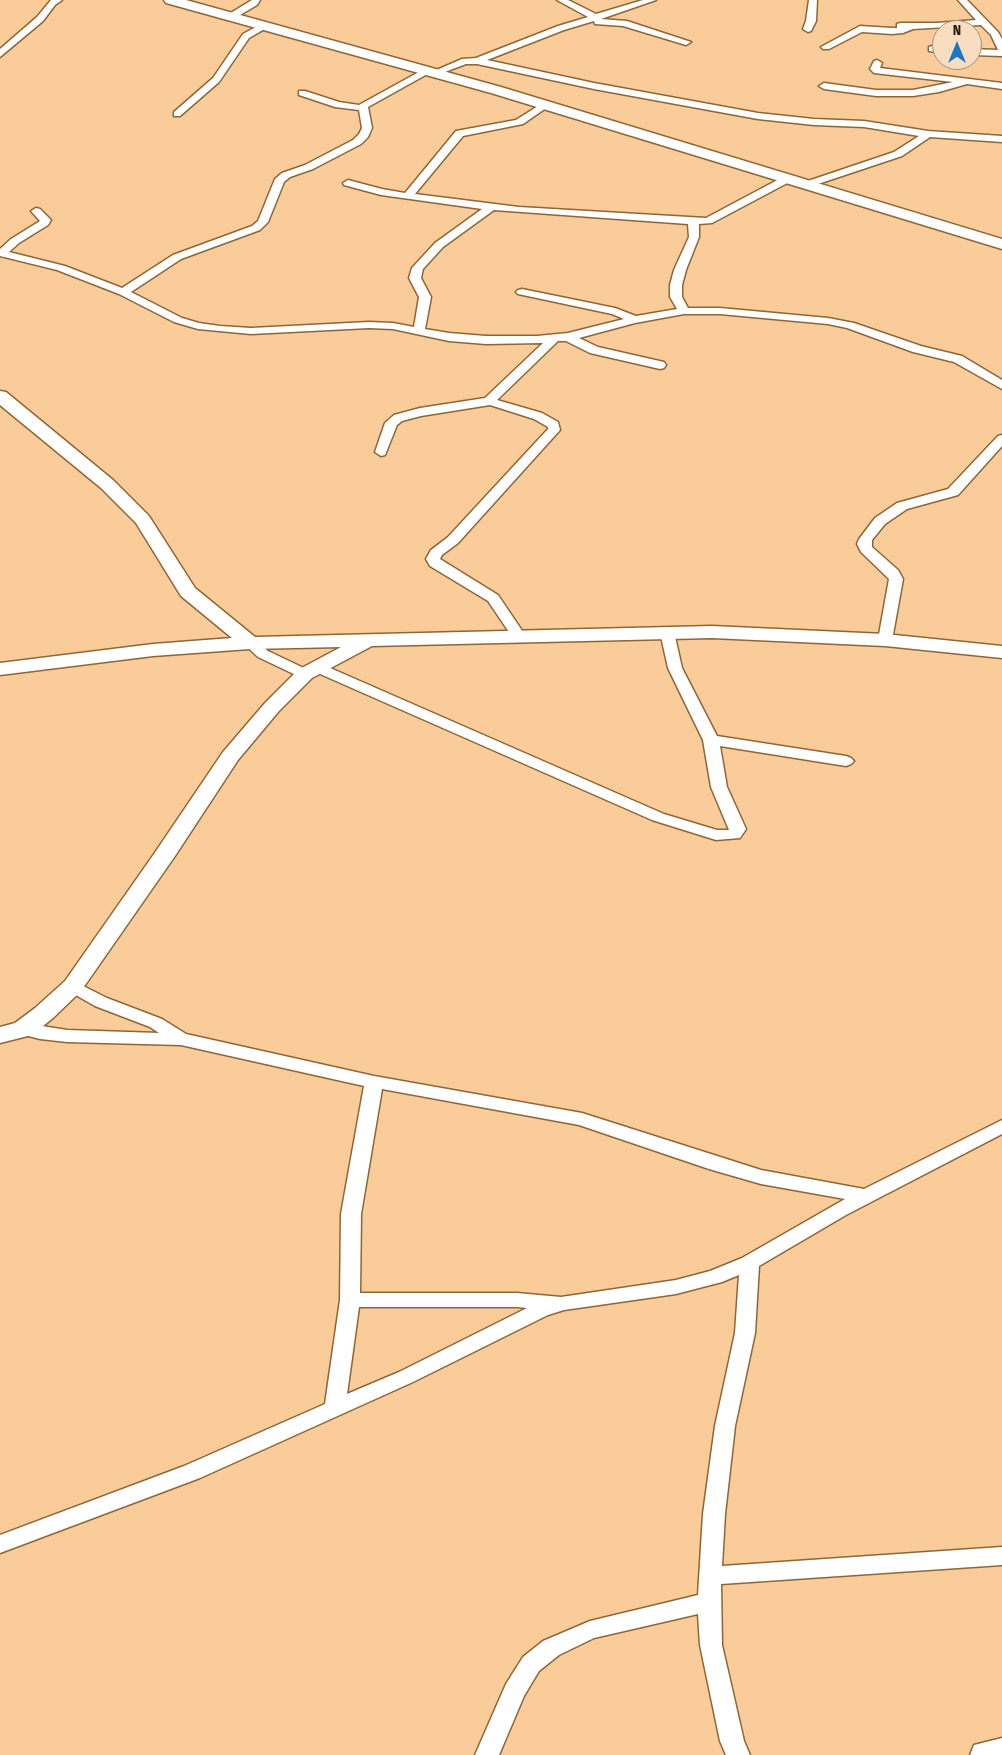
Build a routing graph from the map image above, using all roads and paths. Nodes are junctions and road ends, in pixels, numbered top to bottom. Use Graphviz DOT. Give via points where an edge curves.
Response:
graph roads {
  1 [pos="58,0"];
  2 [pos="171,0"];
  3 [pos="256,0"];
  4 [pos="561,0"];
  5 [pos="652,0"];
  6 [pos="813,0"];
  7 [pos="962,0"];
  8 [pos="232,16"];
  9 [pos="597,18"];
  10 [pos="586,21"];
  11 [pos="985,22"];
  12 [pos="265,25"];
  13 [pos="896,26"];
  14 [pos="910,27"];
  15 [pos="808,29"];
  16 [pos="999,34"];
  17 [pos="686,42"];
  18 [pos="826,47"];
  19 [pos="1002,51"];
  20 [pos="982,52"];
  21 [pos="0,54"];
  22 [pos="477,60"];
  23 [pos="877,63"];
  24 [pos="432,71"];
  25 [pos="966,81"];
  26 [pos="824,86"];
  27 [pos="1002,86"];
  28 [pos="302,93"];
  29 [pos="546,104"];
  30 [pos="362,108"];
  31 [pos="177,114"];
  32 [pos="928,134"];
  33 [pos="1002,139"];
  34 [pos="789,178"];
  35 [pos="348,183"];
  36 [pos="809,184"];
  37 [pos="409,196"];
  38 [pos="492,207"];
  39 [pos="36,211"];
  40 [pos="693,221"];
  41 [pos="1002,244"];
  42 [pos="1,253"];
  43 [pos="123,292"];
  44 [pos="522,292"];
  45 [pos="684,311"];
  46 [pos="635,320"];
  47 [pos="419,330"];
  48 [pos="568,337"];
  49 [pos="554,339"];
  50 [pos="660,365"];
  51 [pos="1002,385"];
  52 [pos="0,396"];
  53 [pos="489,401"];
  54 [pos="1002,439"];
  55 [pos="381,452"];
  56 [pos="666,632"];
  57 [pos="518,635"];
  58 [pos="371,639"];
  59 [pos="885,640"];
  60 [pos="250,643"];
  61 [pos="1002,652"];
  62 [pos="0,669"];
  63 [pos="310,671"];
  64 [pos="710,740"];
  65 [pos="846,761"];
  66 [pos="73,986"];
  67 [pos="23,1029"];
  68 [pos="0,1035"];
  69 [pos="181,1039"];
  70 [pos="374,1082"];
  71 [pos="1002,1126"];
  72 [pos="866,1196"];
  73 [pos="749,1263"];
  74 [pos="350,1300"];
  75 [pos="564,1303"];
  76 [pos="335,1408"];
  77 [pos="0,1544"];
  78 [pos="1002,1556"];
  79 [pos="710,1576"];
  80 [pos="709,1602"];
  81 [pos="1002,1752"];
  82 [pos="487,1755"];
  83 [pos="738,1755"];
  84 [pos="986,1755"];
  1 -- 21 [label="street"];
  2 -- 8 [label="main road"];
  3 -- 8 [label="street"];
  4 -- 9 [label="street"];
  5 -- 9 [label="street"];
  6 -- 15 [label="street"];
  7 -- 11 [label="street"];
  8 -- 12 [label="main road"];
  9 -- 10 [label="street"];
  10 -- 17 [label="street" via="624,23"];
  10 -- 22 [label="street"];
  11 -- 14 [label="street"];
  11 -- 16 [label="street"];
  12 -- 24 [label="main road"];
  12 -- 31 [label="street" via="246,36 216,80"];
  13 -- 14 [label="street"];
  14 -- 18 [label="street" via="892,31 860,29"];
  16 -- 19 [label="street"];
  19 -- 20 [label="street"];
  22 -- 24 [label="street"];
  22 -- 32 [label="street" via="718,109"];
  23 -- 25 [label="street" via="874,69 877,71"];
  24 -- 29 [label="main road"];
  24 -- 30 [label="street"];
  25 -- 26 [label="street" via="913,93 876,93"];
  25 -- 27 [label="street"];
  28 -- 30 [label="street" via="338,105"];
  29 -- 34 [label="main road"];
  29 -- 37 [label="street" via="519,122 460,133"];
  30 -- 43 [label="street" via="367,128 364,136 336,153 286,175 279,181 263,222 256,228 177,257"];
  32 -- 33 [label="street"];
  32 -- 36 [label="street" via="898,154"];
  34 -- 36 [label="main road"];
  34 -- 40 [label="street" via="708,221"];
  35 -- 37 [label="street"];
  36 -- 41 [label="main road"];
  37 -- 38 [label="street"];
  38 -- 40 [label="street"];
  38 -- 47 [label="street" via="439,246 418,268 416,278 425,297"];
  39 -- 42 [label="street" via="46,220 44,223"];
  40 -- 45 [label="street" via="694,237 676,285 676,297"];
  42 -- 43 [label="street" via="61,268"];
  43 -- 47 [label="street" via="178,320 212,328 251,331 370,325"];
  44 -- 46 [label="street" via="615,311"];
  45 -- 46 [label="street"];
  45 -- 51 [label="street" via="720,311 850,325 958,359"];
  46 -- 48 [label="street"];
  47 -- 49 [label="street" via="486,340"];
  48 -- 49 [label="street"];
  48 -- 50 [label="street" via="594,350"];
  49 -- 53 [label="street"];
  52 -- 60 [label="street" via="107,484 142,520 188,592"];
  53 -- 55 [label="street" via="405,415 391,424"];
  53 -- 57 [label="street" via="538,416 554,425 554,430 433,559 493,598"];
  54 -- 59 [label="street" via="953,492 902,506 880,521 866,539 866,549 896,579"];
  56 -- 57 [label="street"];
  56 -- 59 [label="street"];
  56 -- 64 [label="street" via="675,668"];
  57 -- 58 [label="street"];
  58 -- 60 [label="street"];
  58 -- 63 [label="street"];
  59 -- 61 [label="street"];
  60 -- 62 [label="street" via="153,650"];
  60 -- 63 [label="street" via="281,664"];
  63 -- 64 [label="street" via="658,817 716,835 734,835 738,829 719,787"];
  63 -- 66 [label="street" via="272,707 230,756"];
  64 -- 65 [label="street"];
  66 -- 67 [label="street"];
  66 -- 69 [label="street" via="101,1002 156,1023"];
  67 -- 68 [label="street"];
  67 -- 69 [label="street" via="68,1036"];
  69 -- 70 [label="street"];
  70 -- 72 [label="street" via="582,1119 761,1177"];
  70 -- 74 [label="street" via="351,1214"];
  71 -- 72 [label="street"];
  72 -- 73 [label="street"];
  73 -- 75 [label="street" via="676,1288"];
  73 -- 79 [label="street" via="745,1333 725,1426"];
  74 -- 75 [label="street"];
  74 -- 76 [label="street"];
  75 -- 76 [label="street" via="542,1309 406,1377"];
  76 -- 77 [label="street" via="192,1472"];
  78 -- 79 [label="street"];
  79 -- 80 [label="street"];
  80 -- 82 [label="street" via="590,1630 551,1648 531,1664 514,1691"];
  80 -- 83 [label="street" via="712,1645 732,1741"];
  81 -- 84 [label="street"];
}
